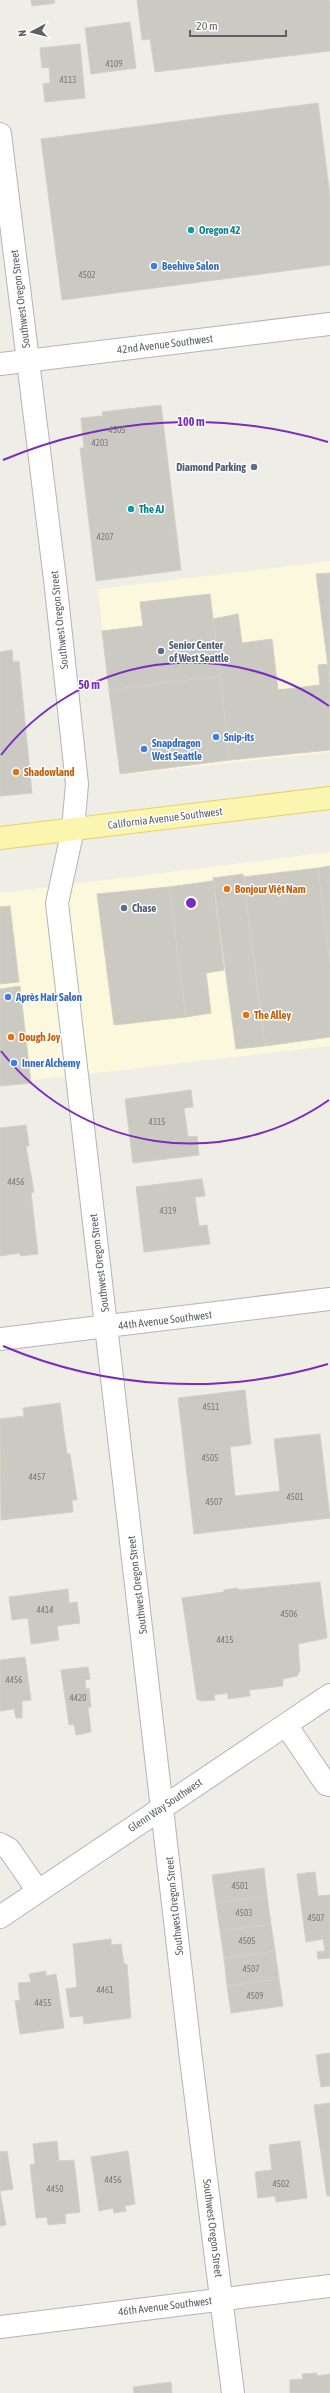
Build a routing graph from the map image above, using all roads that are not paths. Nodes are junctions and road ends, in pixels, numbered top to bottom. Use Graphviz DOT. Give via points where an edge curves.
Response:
graph roads {
  1 [pos="0,134"];
  2 [pos="330,324"];
  3 [pos="27,360"];
  4 [pos="0,364"];
  5 [pos="330,798"];
  6 [pos="73,829"];
  7 [pos="0,838"];
  8 [pos="330,1299"];
  9 [pos="107,1327"];
  10 [pos="0,1339"];
  11 [pos="330,1695"];
  12 [pos="286,1725"];
  13 [pos="330,1785"];
  14 [pos="163,1806"];
  15 [pos="0,1844"];
  16 [pos="38,1891"];
  17 [pos="0,1917"];
  18 [pos="330,2286"];
  19 [pos="222,2299"];
  20 [pos="0,2327"];
  21 [pos="233,2393"];
  1 -- 3 [label="street, Southwest Oregon Street"];
  2 -- 3 [label="street, 42nd Avenue Southwest"];
  3 -- 4 [label="street, 42nd Avenue Southwest"];
  3 -- 6 [label="street, Southwest Oregon Street" via="56,588 77,784"];
  5 -- 6 [label="main road, California Avenue Southwest"];
  6 -- 7 [label="main road, California Avenue Southwest"];
  6 -- 9 [label="street, Southwest Oregon Street" via="57,903"];
  8 -- 9 [label="street, 44th Avenue Southwest"];
  9 -- 10 [label="street, 44th Avenue Southwest"];
  9 -- 14 [label="street, Southwest Oregon Street"];
  11 -- 12 [label="street, Glenn Way Southwest"];
  12 -- 13 [label="street" via="326,1784"];
  12 -- 14 [label="street, Glenn Way Southwest"];
  14 -- 16 [label="street, Glenn Way Southwest"];
  14 -- 19 [label="street, Southwest Oregon Street" via="191,2059"];
  15 -- 16 [label="street" via="9,1849"];
  16 -- 17 [label="street, Glenn Way Southwest"];
  18 -- 19 [label="street, 46th Avenue Southwest"];
  19 -- 20 [label="street, 46th Avenue Southwest"];
  19 -- 21 [label="street, Southwest Oregon Street"];
}
